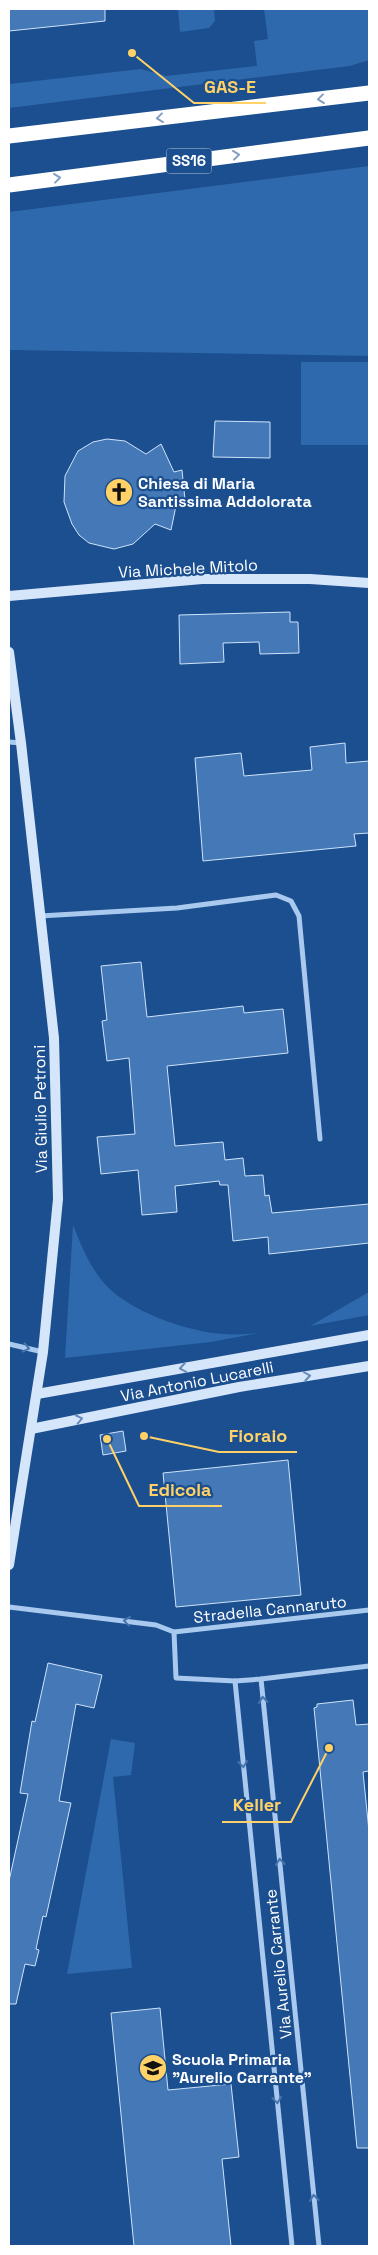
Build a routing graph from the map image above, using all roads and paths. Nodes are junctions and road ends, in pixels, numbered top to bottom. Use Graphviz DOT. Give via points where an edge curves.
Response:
graph roads {
  1 [pos="369,93"];
  2 [pos="9,136"];
  3 [pos="369,138"];
  4 [pos="9,184"];
  5 [pos="369,582"];
  6 [pos="9,596"];
  7 [pos="9,652"];
  8 [pos="9,742"];
  9 [pos="21,743"];
  10 [pos="40,916"];
  11 [pos="320,1139"];
  12 [pos="369,1335"];
  13 [pos="9,1344"];
  14 [pos="43,1352"];
  15 [pos="369,1366"];
  16 [pos="37,1394"];
  17 [pos="31,1429"];
  18 [pos="9,1565"];
  19 [pos="9,1607"];
  20 [pos="369,1610"];
  21 [pos="174,1632"];
  22 [pos="369,1666"];
  23 [pos="261,1679"];
  24 [pos="235,1681"];
  25 [pos="292,2246"];
  26 [pos="319,2246"];
  1 -- 2 [label="highway, one-way"];
  4 -- 3 [label="highway, SS16, one-way"];
  5 -- 6 [label="street, Via Michele Mitolo" via="202,579"];
  7 -- 9 [label="street, Via Giulio Petroni"];
  8 -- 9 [label="street"];
  9 -- 10 [label="street, Via Giulio Petroni"];
  10 -- 11 [label="street" via="177,908 276,895 290,902 300,916"];
  10 -- 14 [label="street, Via Giulio Petroni" via="54,1038 58,1199"];
  12 -- 16 [label="street, Via Antonio Lucarelli, one-way"];
  13 -- 14 [label="street, one-way"];
  14 -- 16 [label="street, Via Giulio Petroni"];
  17 -- 15 [label="street, Via Antonio Lucarelli, one-way" via="239,1387"];
  16 -- 17 [label="street, Via Giulio Petroni"];
  17 -- 18 [label="street, Via Giulio Petroni"];
  21 -- 19 [label="street, Stradella Cannaruto, one-way" via="156,1625"];
  20 -- 21 [label="street, Stradella Cannaruto"];
  21 -- 24 [label="street, Stradella Cannaruto" via="176,1678"];
  22 -- 23 [label="street, Stradella Cannaruto"];
  23 -- 24 [label="street, Stradella Cannaruto"];
  26 -- 23 [label="street, Via Aurelio Carrante, one-way"];
  24 -- 25 [label="street, Via Aurelio Carrante, one-way"];
}
